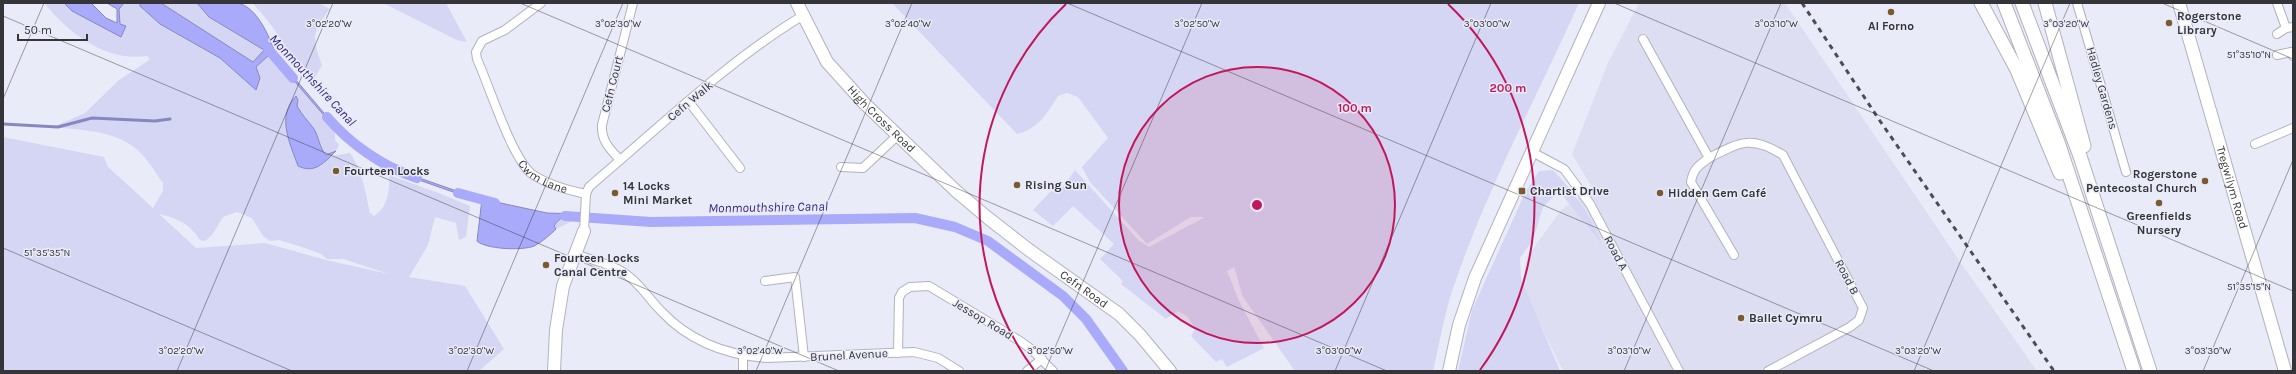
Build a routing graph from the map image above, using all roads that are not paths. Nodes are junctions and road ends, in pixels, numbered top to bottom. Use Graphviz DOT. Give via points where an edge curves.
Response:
graph roads {
  1 [pos="541,3"];
  2 [pos="633,3"];
  3 [pos="797,3"];
  4 [pos="1599,3"];
  5 [pos="1981,3"];
  6 [pos="2004,3"];
  7 [pos="2022,3"];
  8 [pos="2045,3"];
  9 [pos="2077,3"];
  10 [pos="2179,3"];
  11 [pos="2277,3"];
  12 [pos="802,16"];
  13 [pos="2290,28"];
  14 [pos="2277,34"];
  15 [pos="1643,39"];
  16 [pos="2292,53"];
  17 [pos="2276,55"];
  18 [pos="689,102"];
  19 [pos="2293,128"];
  20 [pos="898,135"];
  21 [pos="2255,144"];
  22 [pos="1532,152"];
  23 [pos="1709,158"];
  24 [pos="620,160"];
  25 [pos="841,167"];
  26 [pos="740,168"];
  27 [pos="2126,172"];
  28 [pos="586,194"];
  29 [pos="988,218"];
  30 [pos="584,231"];
  31 [pos="576,255"];
  32 [pos="1734,255"];
  33 [pos="2102,276"];
  34 [pos="765,281"];
  35 [pos="898,353"];
  36 [pos="743,356"];
  37 [pos="804,357"];
  38 [pos="1042,360"];
  39 [pos="554,371"];
  40 [pos="743,371"];
  41 [pos="959,371"];
  42 [pos="1027,371"];
  43 [pos="1053,371"];
  44 [pos="1170,371"];
  45 [pos="1449,371"];
  46 [pos="1679,371"];
  47 [pos="1768,371"];
  48 [pos="2134,371"];
  49 [pos="2151,371"];
  50 [pos="2285,371"];
  1 -- 28 [label="street, Cwm Lane" via="505,30 482,41 476,52 477,59 518,159 531,173 544,180"];
  2 -- 24 [label="street, Cefn Court" via="601,135"];
  3 -- 12 [label="main road, High Cross Road"];
  4 -- 22 [label="main road"];
  5 -- 33 [label="main road" via="2017,70"];
  6 -- 33 [label="main road" via="2058,142"];
  7 -- 49 [label="main road" via="2080,156"];
  8 -- 49 [label="main road" via="2070,98"];
  9 -- 27 [label="street, Hadley Gardens"];
  10 -- 50 [label="main road, Tregwilym Road"];
  11 -- 13 [label="street"];
  12 -- 18 [label="street, Cefn Walk" via="771,34"];
  12 -- 20 [label="main road, High Cross Road" via="826,62"];
  13 -- 14 [label="street"];
  15 -- 23 [label="street"];
  16 -- 17 [label="street"];
  18 -- 24 [label="street, Cefn Walk"];
  18 -- 26 [label="street"];
  19 -- 21 [label="street"];
  20 -- 25 [label="street" via="863,168"];
  20 -- 29 [label="main road, High Cross Road"];
  22 -- 45 [label="main road" via="1475,278"];
  22 -- 46 [label="street, Road A" via="1564,169 1590,204"];
  23 -- 32 [label="street" via="1698,165 1692,174 1691,182"];
  23 -- 47 [label="street, Road B" via="1741,142 1755,142 1771,147 1783,155 1863,308 1859,320 1850,327"];
  24 -- 28 [label="street, Cefn Walk" via="589,187"];
  28 -- 30 [label="street, Cwm Lane"];
  29 -- 44 [label="main road, Cefn Road" via="1119,314"];
  30 -- 31 [label="main road, Cwm Lane"];
  31 -- 36 [label="street, Brunel Avenue" via="626,274 645,291 661,312 685,332 719,350"];
  31 -- 39 [label="main road, Cwm Lane" via="563,286 556,330"];
  33 -- 48 [label="main road"];
  34 -- 37 [label="street" via="795,277"];
  35 -- 37 [label="street, Brunel Avenue"];
  35 -- 38 [label="street, Jessop Road" via="898,298 910,287 929,286 1020,341"];
  35 -- 41 [label="street, Brunel Avenue" via="925,354 938,358"];
  36 -- 37 [label="street, Brunel Avenue"];
  36 -- 40 [label="street"];
  38 -- 42 [label="street"];
  38 -- 43 [label="street, Jessop Road"];
}
